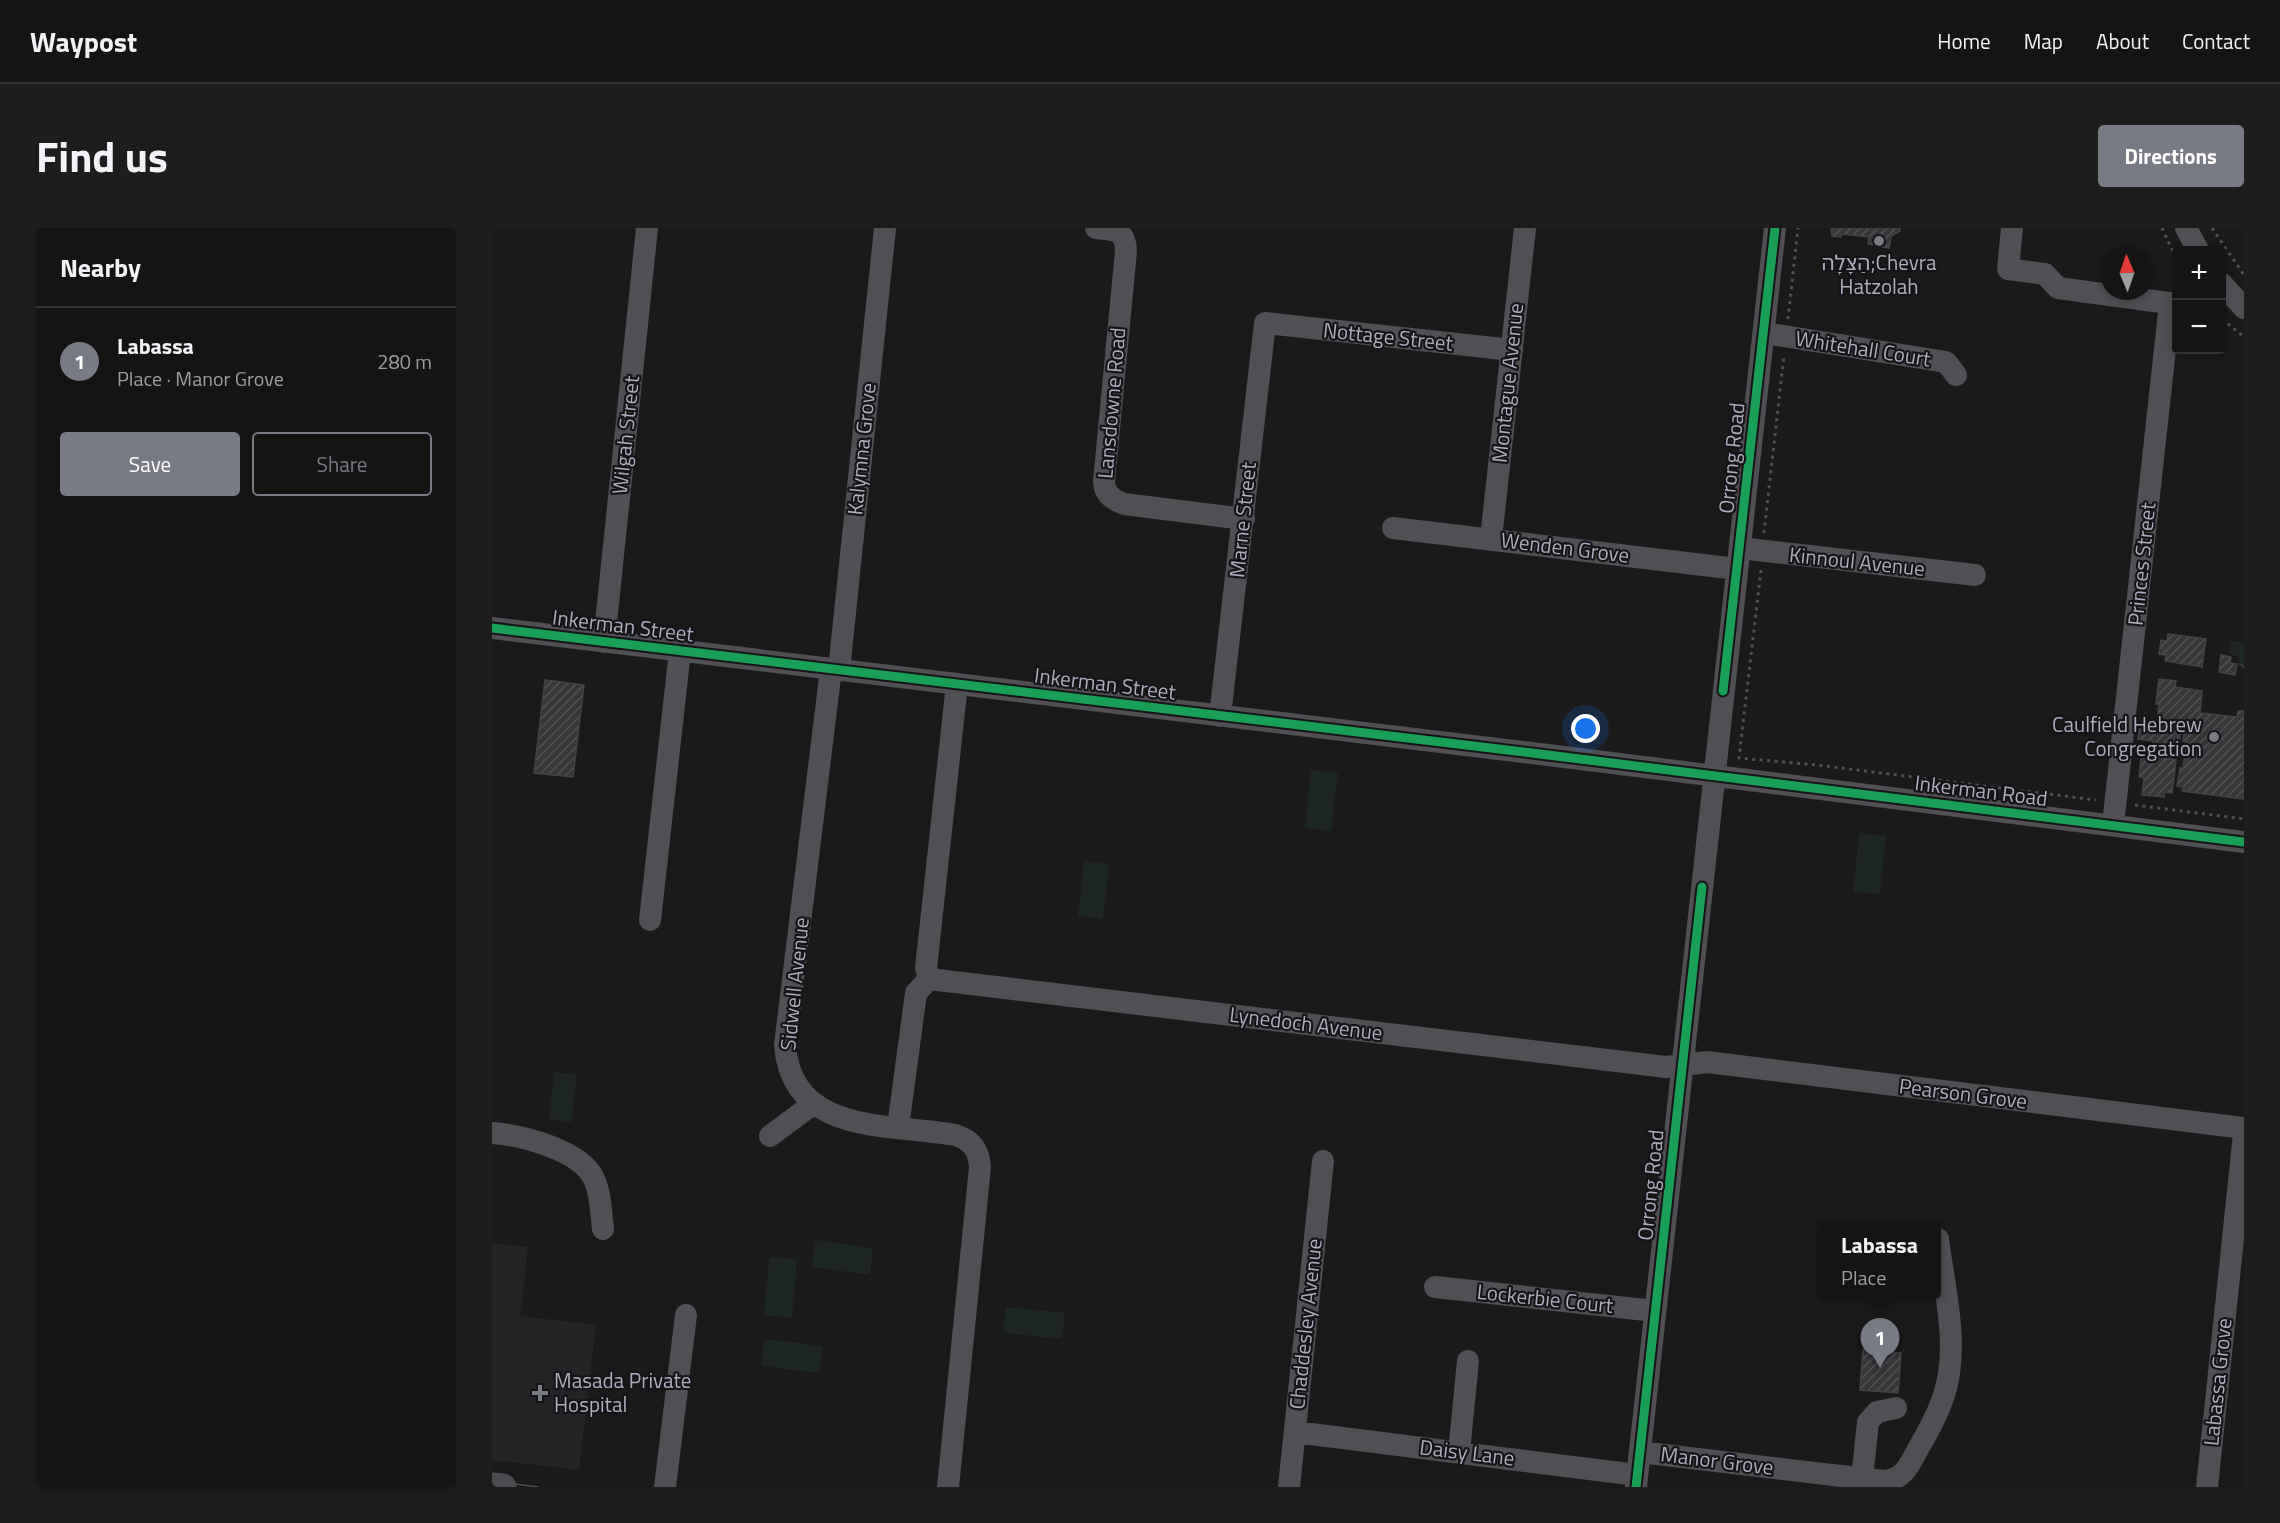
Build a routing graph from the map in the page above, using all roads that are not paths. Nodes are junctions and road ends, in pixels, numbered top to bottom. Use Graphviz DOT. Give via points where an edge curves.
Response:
graph roads {
  1 [pos="647,228"];
  2 [pos="885,228"];
  3 [pos="1096,228"];
  4 [pos="1525,228"];
  5 [pos="1775,228"];
  6 [pos="2013,228"];
  7 [pos="2186,228"];
  8 [pos="2196,246"];
  9 [pos="2172,304"];
  10 [pos="2172,321"];
  11 [pos="1265,323"];
  12 [pos="1775,335"];
  13 [pos="1512,350"];
  14 [pos="1956,375"];
  15 [pos="1244,519"];
  16 [pos="1393,528"];
  17 [pos="1491,539"];
  18 [pos="1738,559"];
  19 [pos="1975,575"];
  20 [pos="492,628"];
  21 [pos="604,642"];
  22 [pos="680,651"];
  23 [pos="835,670"];
  24 [pos="957,684"];
  25 [pos="1221,716"];
  26 [pos="1714,775"];
  27 [pos="2113,825"];
  28 [pos="2244,842"];
  29 [pos="650,920"];
  30 [pos="929,979"];
  31 [pos="1682,1064"];
  32 [pos="813,1104"];
  33 [pos="898,1127"];
  34 [pos="2244,1128"];
  35 [pos="492,1133"];
  36 [pos="2244,1134"];
  37 [pos="770,1136"];
  38 [pos="1323,1161"];
  39 [pos="603,1229"];
  40 [pos="1941,1264"];
  41 [pos="1435,1287"];
  42 [pos="1655,1311"];
  43 [pos="686,1315"];
  44 [pos="1468,1361"];
  45 [pos="1896,1408"];
  46 [pos="1295,1432"];
  47 [pos="1459,1452"];
  48 [pos="1640,1452"];
  49 [pos="1862,1479"];
  50 [pos="1637,1481"];
  51 [pos="492,1486"];
  52 [pos="503,1487"];
  53 [pos="664,1487"];
  54 [pos="948,1487"];
  55 [pos="1289,1487"];
  56 [pos="2207,1487"];
  1 -- 21 [label="street, Wilgah Street"];
  2 -- 23 [label="street, Kalymna Grove"];
  3 -- 15 [label="street, Lansdowne Road" via="1117,231 1125,238 1126,246 1105,489 1124,504"];
  4 -- 13 [label="street, Montague Avenue"];
  5 -- 12 [label="street, Orrong Road"];
  6 -- 9 [label="street" via="2008,269 2045,274 2058,288"];
  7 -- 8 [label="street"];
  10 -- 27 [label="street, Princes Street"];
  11 -- 13 [label="street, Nottage Street"];
  11 -- 15 [label="street, Marne Street"];
  12 -- 14 [label="street, Whitehall Court" via="1946,362"];
  12 -- 18 [label="street, Orrong Road"];
  13 -- 17 [label="street, Montague Avenue"];
  15 -- 25 [label="street, Marne Street"];
  16 -- 17 [label="street, Wenden Grove"];
  17 -- 18 [label="street, Wenden Grove"];
  18 -- 19 [label="street, Kinnoul Avenue" via="1762,551"];
  18 -- 26 [label="street, Orrong Road"];
  20 -- 21 [label="street, Inkerman Street"];
  21 -- 22 [label="street, Inkerman Street"];
  22 -- 23 [label="street, Inkerman Street"];
  22 -- 29 [label="street"];
  23 -- 24 [label="street, Inkerman Street"];
  23 -- 32 [label="street, Sidwell Avenue" via="785,1045 794,1080"];
  24 -- 25 [label="street, Inkerman Street"];
  24 -- 30 [label="street" via="926,968"];
  25 -- 26 [label="street, Inkerman Street"];
  26 -- 27 [label="street, Inkerman Road"];
  26 -- 31 [label="street, Orrong Road"];
  27 -- 28 [label="street, Inkerman Road"];
  30 -- 31 [label="street, Lynedoch Avenue" via="1666,1067"];
  30 -- 33 [label="street" via="916,993"];
  31 -- 34 [label="street, Pearson Grove" via="1718,1064"];
  31 -- 42 [label="street, Orrong Road"];
  32 -- 33 [label="street, Sidwell Avenue" via="852,1122"];
  32 -- 37 [label="street"];
  33 -- 54 [label="street, Sidwell Avenue" via="961,1137 973,1145 980,1158"];
  35 -- 39 [label="street" via="542,1143 588,1169 598,1189"];
  36 -- 56 [label="street, Labassa Grove"];
  38 -- 46 [label="street, Chaddesley Avenue"];
  40 -- 49 [label="street, Manor Grove" via="1949,1331 1945,1393 1903,1474 1892,1481"];
  41 -- 42 [label="street, Lockerbie Court"];
  42 -- 48 [label="street, Orrong Road"];
  43 -- 53 [label="street"];
  44 -- 47 [label="street"];
  45 -- 49 [label="street" via="1876,1412 1868,1422"];
  46 -- 47 [label="street, Daisy Lane"];
  46 -- 55 [label="street, Chaddesley Avenue"];
  47 -- 50 [label="street, Daisy Lane"];
  48 -- 49 [label="street, Manor Grove"];
  48 -- 50 [label="street, Orrong Road"];
  51 -- 52 [label="main road"];
}
